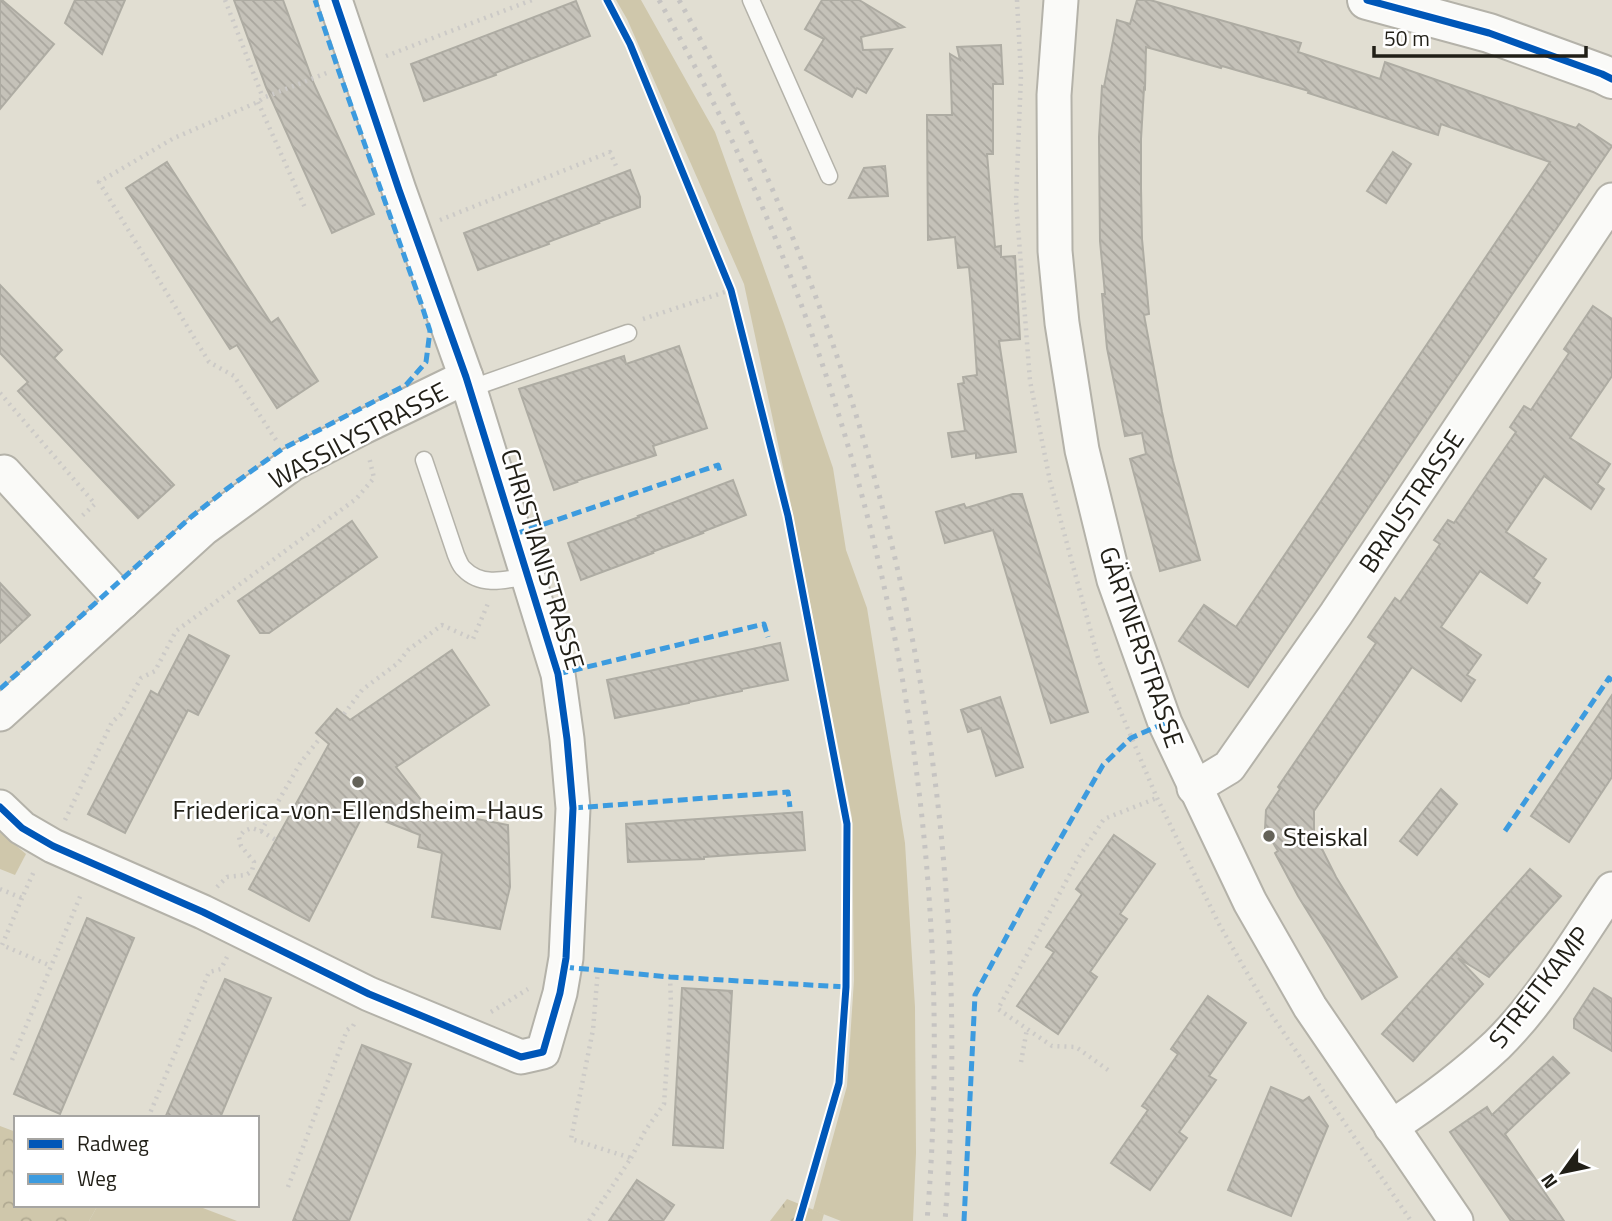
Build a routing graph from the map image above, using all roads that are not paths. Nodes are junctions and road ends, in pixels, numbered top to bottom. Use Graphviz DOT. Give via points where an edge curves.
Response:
graph roads {
  1 [pos="335,0"];
  2 [pos="751,0"];
  3 [pos="1061,0"];
  4 [pos="1367,0"];
  5 [pos="1612,79"];
  6 [pos="829,176"];
  7 [pos="1612,200"];
  8 [pos="628,333"];
  9 [pos="468,383"];
  10 [pos="424,460"];
  11 [pos="4,472"];
  12 [pos="512,579"];
  13 [pos="122,602"];
  14 [pos="0,714"];
  15 [pos="1194,788"];
  16 [pos="0,807"];
  17 [pos="1612,889"];
  18 [pos="1391,1127"];
  19 [pos="1456,1221"];
  1 -- 9 [label="street, CHRISTIANISTRASSE"];
  2 -- 6 [label="lane"];
  3 -- 15 [label="street, GÄRTNERSTRASSE" via="1054,95 1055,251 1082,450 1114,580 1165,723"];
  4 -- 5 [label="street" via="1489,33"];
  7 -- 15 [label="street, BRAUSTRASSE" via="1229,767"];
  8 -- 9 [label="lane"];
  9 -- 12 [label="street, CHRISTIANISTRASSE"];
  9 -- 13 [label="street, WASSILYSTRASSE" via="361,428 292,464 203,529"];
  10 -- 12 [label="lane" via="463,569 477,579"];
  11 -- 13 [label="street"];
  12 -- 16 [label="street, CHRISTIANISTRASSE" via="558,674 573,808 564,967 543,1052 522,1057 369,994 203,912 49,844 22,828"];
  13 -- 14 [label="street, WASSILYSTRASSE"];
  15 -- 18 [label="street, GÄRTNERSTRASSE" via="1250,902 1310,1007"];
  17 -- 18 [label="street, STREITKAMP" via="1525,1013 1497,1045"];
  18 -- 19 [label="street, GÄRTNERSTRASSE"];
}
